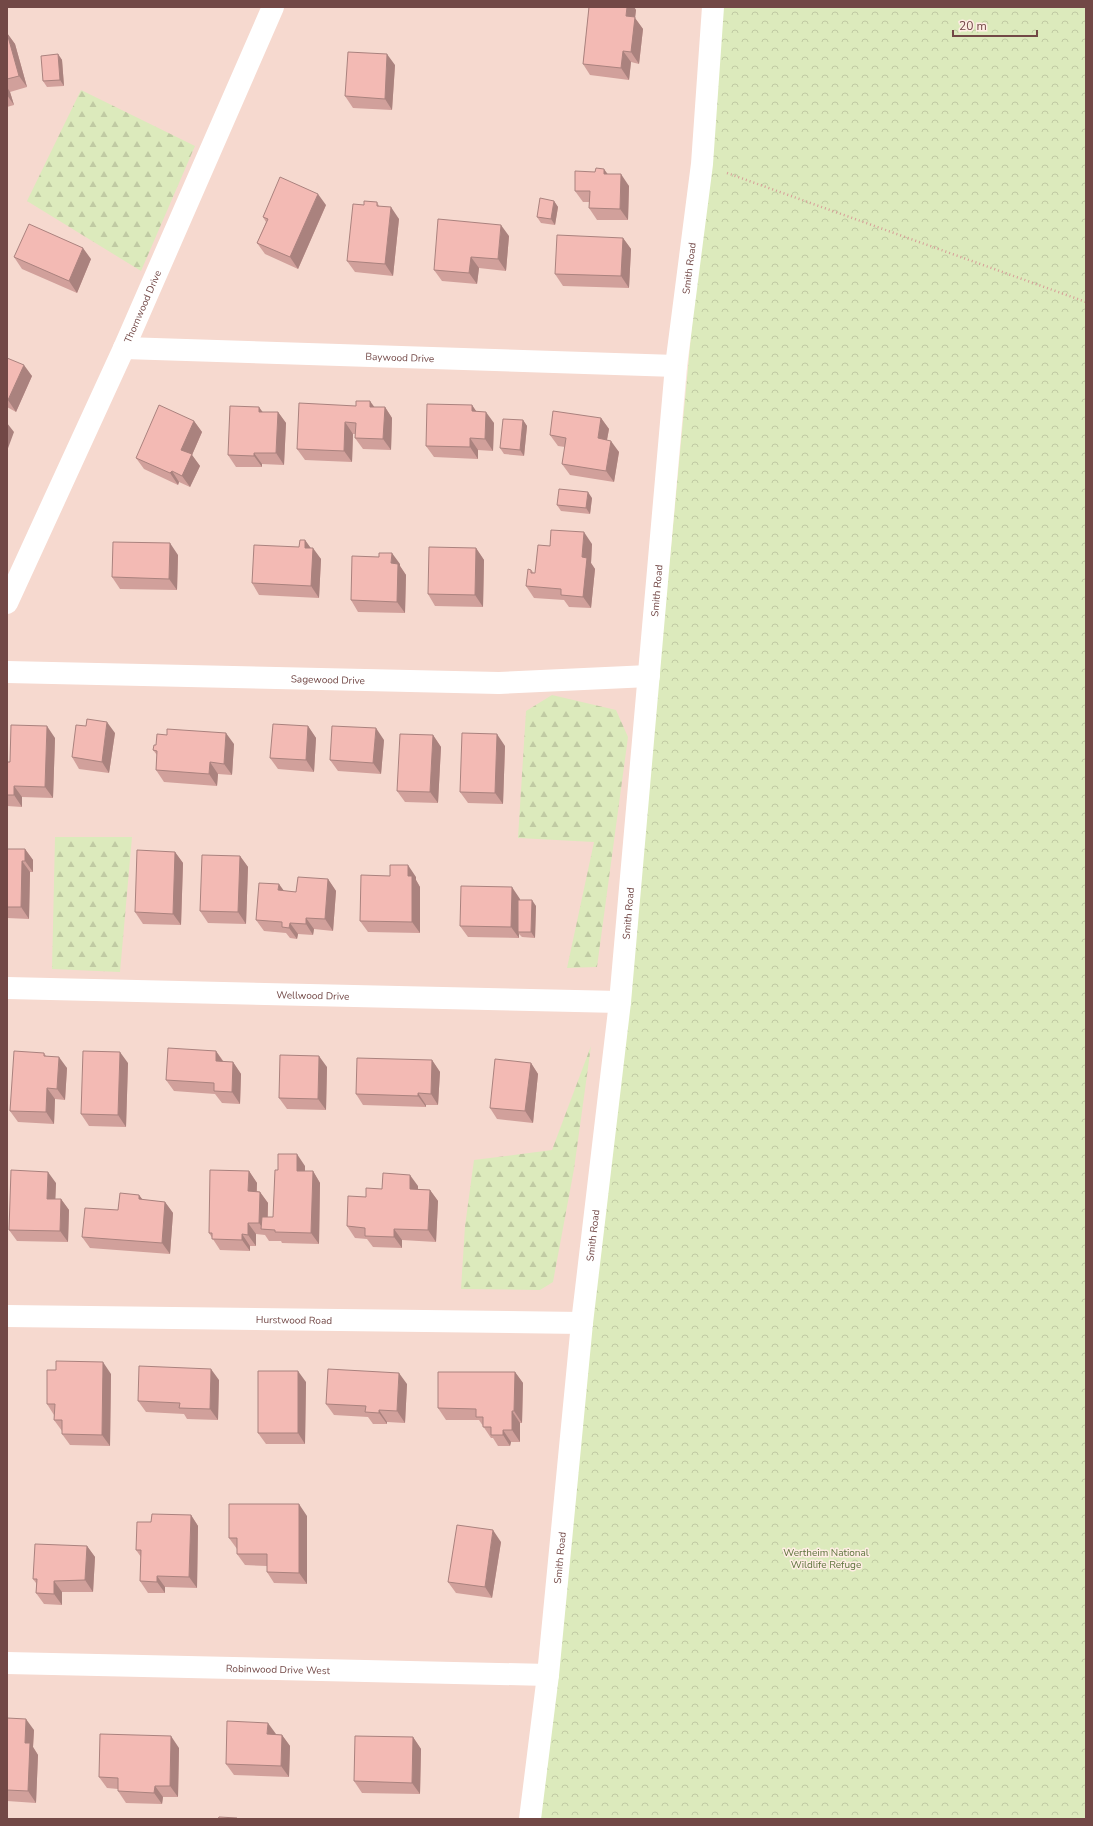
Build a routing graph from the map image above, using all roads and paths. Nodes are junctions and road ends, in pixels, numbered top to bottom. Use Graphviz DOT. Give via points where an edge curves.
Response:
graph roads {
  1 [pos="273,7"];
  2 [pos="713,7"];
  3 [pos="702,164"];
  4 [pos="1086,302"];
  5 [pos="124,348"];
  6 [pos="676,366"];
  7 [pos="7,603"];
  8 [pos="7,672"];
  9 [pos="649,676"];
  10 [pos="7,988"];
  11 [pos="620,1002"];
  12 [pos="7,1316"];
  13 [pos="582,1324"];
  14 [pos="7,1663"];
  15 [pos="548,1675"];
  16 [pos="530,1819"];
  1 -- 5 [label="street, Thornwood Drive"];
  2 -- 3 [label="street, Smith Road"];
  3 -- 4 [label="path"];
  3 -- 6 [label="street, Smith Road"];
  5 -- 6 [label="street, Baywood Drive"];
  5 -- 7 [label="street, Thornwood Drive"];
  6 -- 9 [label="street, Smith Road"];
  8 -- 9 [label="street, Sagewood Drive" via="499,683"];
  9 -- 11 [label="street, Smith Road"];
  10 -- 11 [label="street, Wellwood Drive"];
  11 -- 13 [label="street, Smith Road"];
  12 -- 13 [label="street, Hurstwood Road"];
  13 -- 15 [label="street, Smith Road"];
  14 -- 15 [label="street, Robinwood Drive West"];
  15 -- 16 [label="street, Smith Road"];
}
